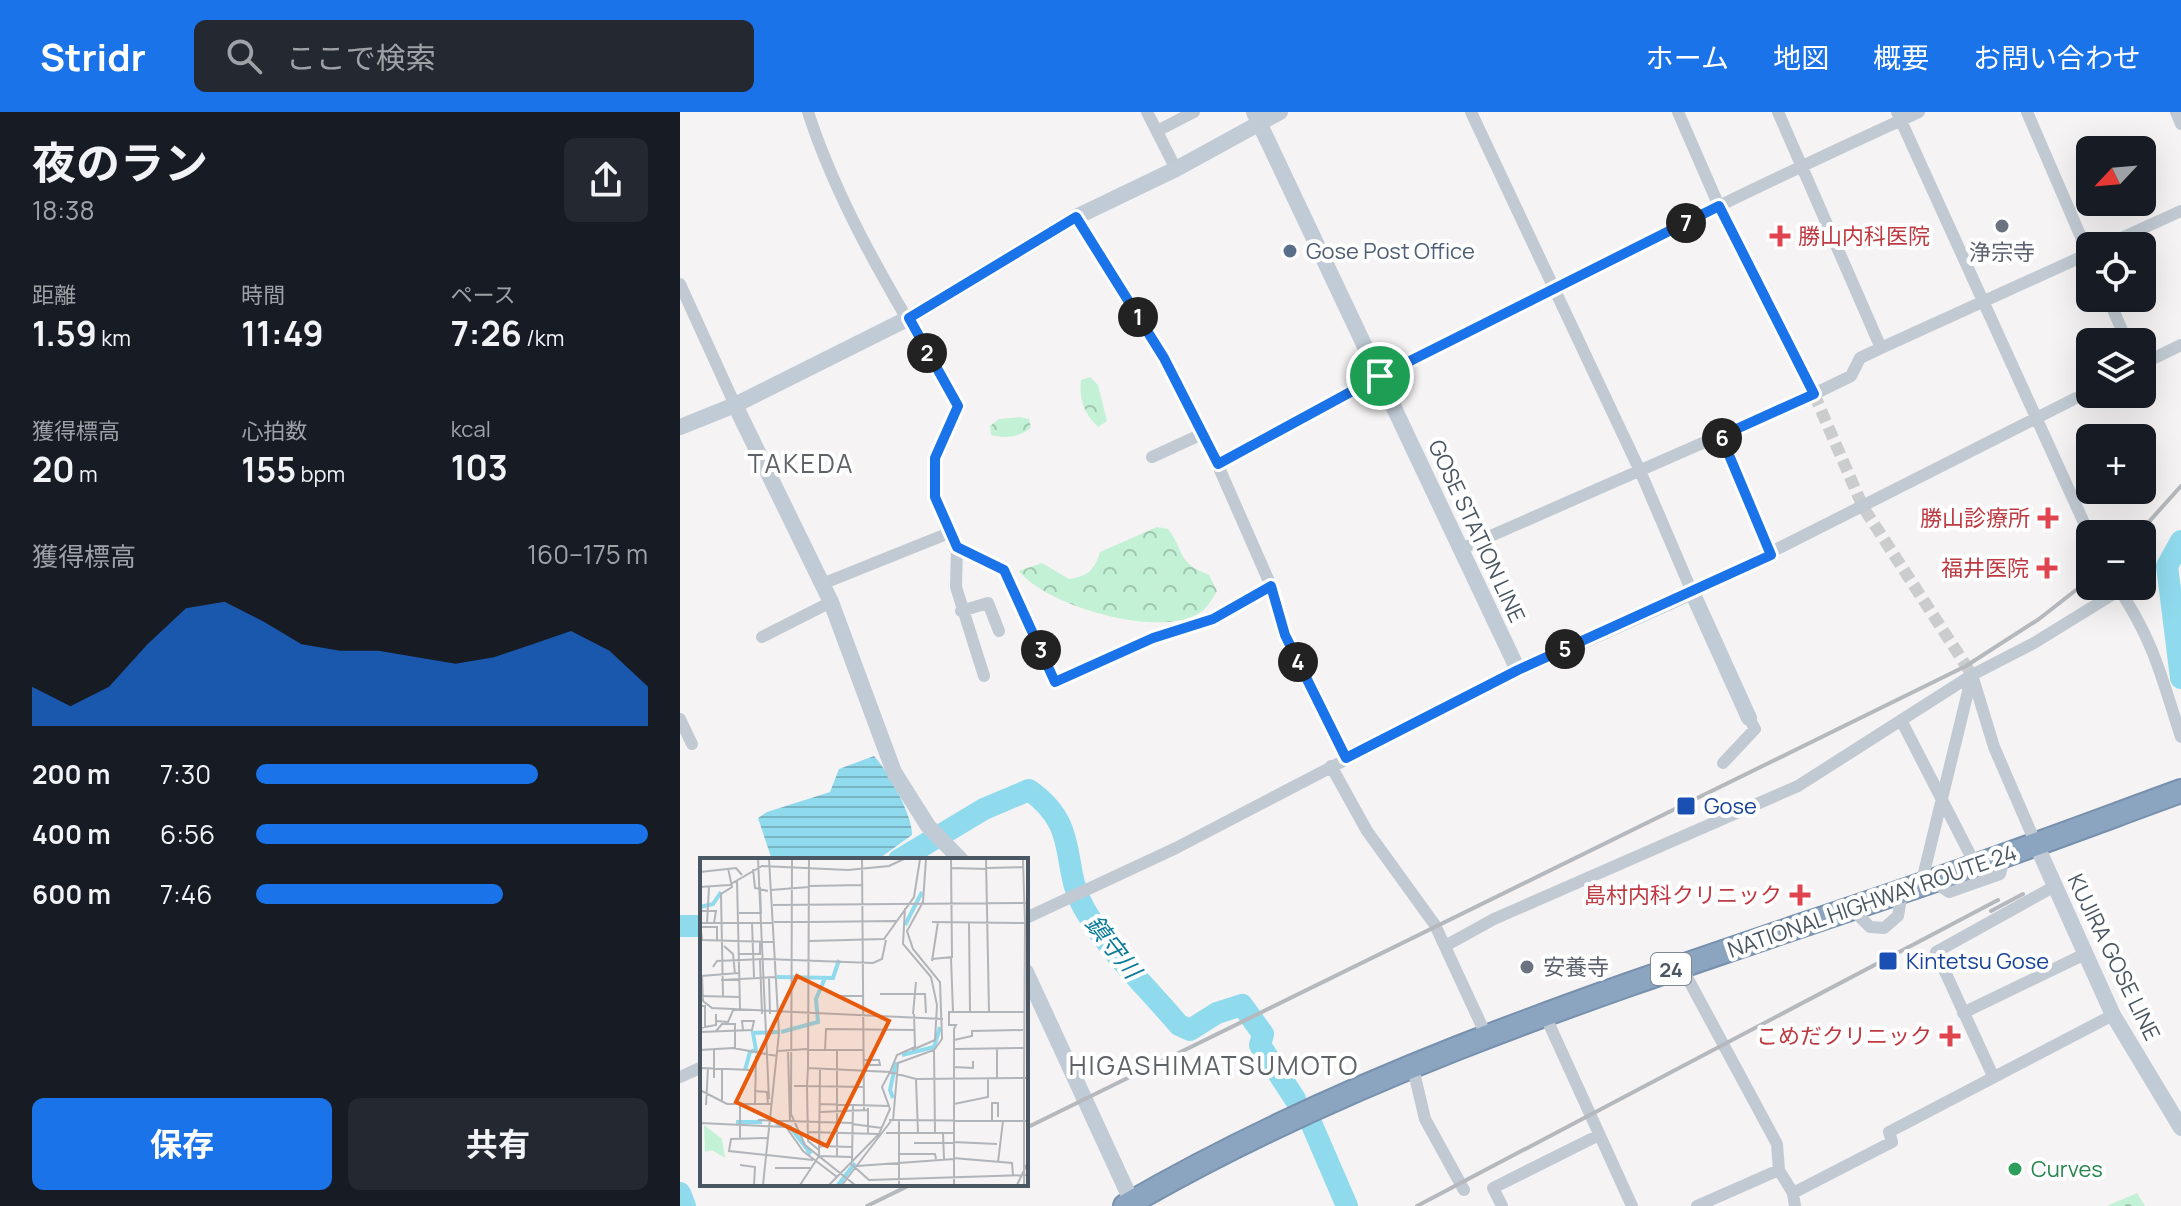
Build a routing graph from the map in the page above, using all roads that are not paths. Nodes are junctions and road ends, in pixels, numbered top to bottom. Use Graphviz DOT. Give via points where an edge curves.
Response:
graph roads {
  1 [pos="808,112"];
  2 [pos="1147,112"];
  3 [pos="1194,112"];
  4 [pos="1280,112"];
  5 [pos="1471,112"];
  6 [pos="1678,112"];
  7 [pos="1778,112"];
  8 [pos="1919,112"];
  9 [pos="2027,112"];
  10 [pos="2176,112"];
  11 [pos="1899,116"];
  12 [pos="1257,118"];
  13 [pos="2181,124"];
  14 [pos="1157,131"];
  15 [pos="1803,168"];
  16 [pos="1176,169"];
  17 [pos="1719,206"];
  18 [pos="2181,211"];
  19 [pos="1076,217"];
  20 [pos="2079,232"];
  21 [pos="2135,232"];
  22 [pos="2076,261"];
  23 [pos="680,284"];
  24 [pos="1554,290"];
  25 [pos="1981,301"];
  26 [pos="909,318"];
  27 [pos="2181,345"];
  28 [pos="1881,348"];
  29 [pos="2156,357"];
  30 [pos="1380,376"];
  31 [pos="1814,394"];
  32 [pos="2076,398"];
  33 [pos="735,405"];
  34 [pos="2037,418"];
  35 [pos="680,427"];
  36 [pos="1202,434"];
  37 [pos="1721,436"];
  38 [pos="1152,457"];
  39 [pos="1218,464"];
  40 [pos="1641,473"];
  41 [pos="2083,520"];
  42 [pos="949,533"];
  43 [pos="957,547"];
  44 [pos="1461,549"];
  45 [pos="1771,555"];
  46 [pos="822,584"];
  47 [pos="1271,586"];
  48 [pos="1692,592"];
  49 [pos="2100,600"];
  50 [pos="2126,600"];
  51 [pos="831,602"];
  52 [pos="961,611"];
  53 [pos="999,631"];
  54 [pos="762,637"];
  55 [pos="1518,670"];
  56 [pos="1972,675"];
  57 [pos="984,676"];
  58 [pos="1749,718"];
  59 [pos="680,719"];
  60 [pos="1901,720"];
  61 [pos="2181,737"];
  62 [pos="692,744"];
  63 [pos="1346,758"];
  64 [pos="1723,763"];
  65 [pos="1331,766"];
  66 [pos="2181,791"];
  67 [pos="1942,799"];
  68 [pos="2036,844"];
  69 [pos="2005,856"];
  70 [pos="959,858"];
  71 [pos="1976,866"];
  72 [pos="1919,886"];
  73 [pos="2055,886"];
  74 [pos="1028,917"];
  75 [pos="1445,946"];
  76 [pos="2085,954"];
  77 [pos="1681,966"];
  78 [pos="1028,976"];
  79 [pos="1544,1013"];
  80 [pos="1963,1013"];
  81 [pos="2113,1015"];
  82 [pos="1486,1035"];
  83 [pos="1412,1064"];
  84 [pos="700,1068"];
  85 [pos="1993,1076"];
  86 [pos="680,1077"];
  87 [pos="2181,1128"];
  88 [pos="1597,1136"];
  89 [pos="1779,1170"];
  90 [pos="1464,1190"];
  91 [pos="1794,1199"];
  92 [pos="1131,1205"];
  93 [pos="1502,1206"];
  94 [pos="1632,1206"];
  95 [pos="1697,1206"];
  1 -- 26 [label="street" via="825,164"];
  2 -- 14 [label="street"];
  3 -- 14 [label="street"];
  4 -- 12 [label="street"];
  5 -- 24 [label="street"];
  6 -- 17 [label="street"];
  7 -- 15 [label="street"];
  8 -- 11 [label="street"];
  9 -- 20 [label="street"];
  10 -- 13 [label="street"];
  11 -- 15 [label="street"];
  11 -- 25 [label="street"];
  12 -- 16 [label="street"];
  12 -- 30 [label="street, GOSE STATION LINE"];
  14 -- 16 [label="street"];
  15 -- 17 [label="street"];
  15 -- 28 [label="street"];
  16 -- 19 [label="street"];
  17 -- 24 [label="street"];
  17 -- 31 [label="street"];
  18 -- 21 [label="street"];
  19 -- 26 [label="street"];
  19 -- 36 [label="street" via="1164,358"];
  22 -- 25 [label="street"];
  23 -- 33 [label="street"];
  24 -- 30 [label="street"];
  24 -- 40 [label="street"];
  25 -- 28 [label="street"];
  25 -- 34 [label="street"];
  26 -- 33 [label="street"];
  26 -- 42 [label="street" via="958,406 933,473 935,497"];
  27 -- 29 [label="street"];
  28 -- 31 [label="street" via="1860,358 1851,376"];
  30 -- 39 [label="street"];
  30 -- 44 [label="street, GOSE STATION LINE"];
  31 -- 37 [label="street"];
  32 -- 34 [label="street"];
  33 -- 35 [label="street"];
  33 -- 46 [label="street"];
  34 -- 41 [label="street"];
  34 -- 45 [label="street"];
  36 -- 38 [label="street"];
  36 -- 39 [label="street"];
  37 -- 40 [label="street"];
  37 -- 45 [label="street"];
  39 -- 47 [label="street"];
  40 -- 44 [label="street"];
  40 -- 48 [label="street"];
  42 -- 43 [label="street"];
  42 -- 46 [label="street"];
  43 -- 47 [label="street" via="1004,570 1055,682 1153,638 1213,619"];
  43 -- 52 [label="street"];
  44 -- 55 [label="street, GOSE STATION LINE"];
  45 -- 48 [label="street"];
  46 -- 51 [label="street"];
  47 -- 63 [label="street" via="1285,635"];
  48 -- 55 [label="street"];
  48 -- 58 [label="street"];
  49 -- 56 [label="street"];
  50 -- 61 [label="street" via="2164,675"];
  51 -- 54 [label="street"];
  51 -- 70 [label="street" via="894,772 928,826"];
  52 -- 53 [label="street" via="988,603"];
  52 -- 57 [label="street"];
  55 -- 63 [label="street"];
  56 -- 60 [label="street"];
  56 -- 67 [label="street"];
  56 -- 68 [label="street" via="1994,747"];
  58 -- 64 [label="street" via="1755,729"];
  59 -- 62 [label="street"];
  60 -- 67 [label="street"];
  60 -- 75 [label="street" via="1798,786 1494,919"];
  63 -- 65 [label="street"];
  65 -- 74 [label="street"];
  65 -- 75 [label="street" via="1367,831"];
  66 -- 68 [label="highway, NATIONAL HIGHWAY ROUTE 24 / 24"];
  67 -- 71 [label="street"];
  67 -- 72 [label="street"];
  68 -- 69 [label="highway, NATIONAL HIGHWAY ROUTE 24 / 24"];
  68 -- 73 [label="street, KUJIRA GOSE LINE"];
  69 -- 71 [label="highway, NATIONAL HIGHWAY ROUTE 24 / 24"];
  69 -- 72 [label="street" via="2000,874 1949,892"];
  71 -- 72 [label="highway, NATIONAL HIGHWAY ROUTE 24 / 24"];
  72 -- 77 [label="highway, NATIONAL HIGHWAY ROUTE 24 / 24"];
  73 -- 76 [label="street, KUJIRA GOSE LINE"];
  73 -- 80 [label="street" via="1936,952"];
  75 -- 82 [label="street"];
  76 -- 80 [label="street"];
  76 -- 81 [label="street, KUJIRA GOSE LINE"];
  77 -- 79 [label="highway, NATIONAL HIGHWAY ROUTE 24 / 24"];
  77 -- 89 [label="street" via="1777,1144"];
  78 -- 92 [label="street"];
  79 -- 82 [label="highway, NATIONAL HIGHWAY ROUTE 24 / 24"];
  79 -- 88 [label="street"];
  80 -- 85 [label="street"];
  81 -- 85 [label="street"];
  81 -- 87 [label="street, KUJIRA GOSE LINE"];
  82 -- 83 [label="highway, NATIONAL HIGHWAY ROUTE 24 / 24"];
  83 -- 90 [label="street" via="1425,1119"];
  83 -- 92 [label="highway, NATIONAL HIGHWAY ROUTE 24 / 24" via="1315,1107"];
  84 -- 86 [label="street"];
  85 -- 91 [label="street" via="1889,1132 1892,1142"];
  88 -- 93 [label="street" via="1493,1188"];
  88 -- 94 [label="street"];
  89 -- 91 [label="street"];
  89 -- 95 [label="street"];
}
